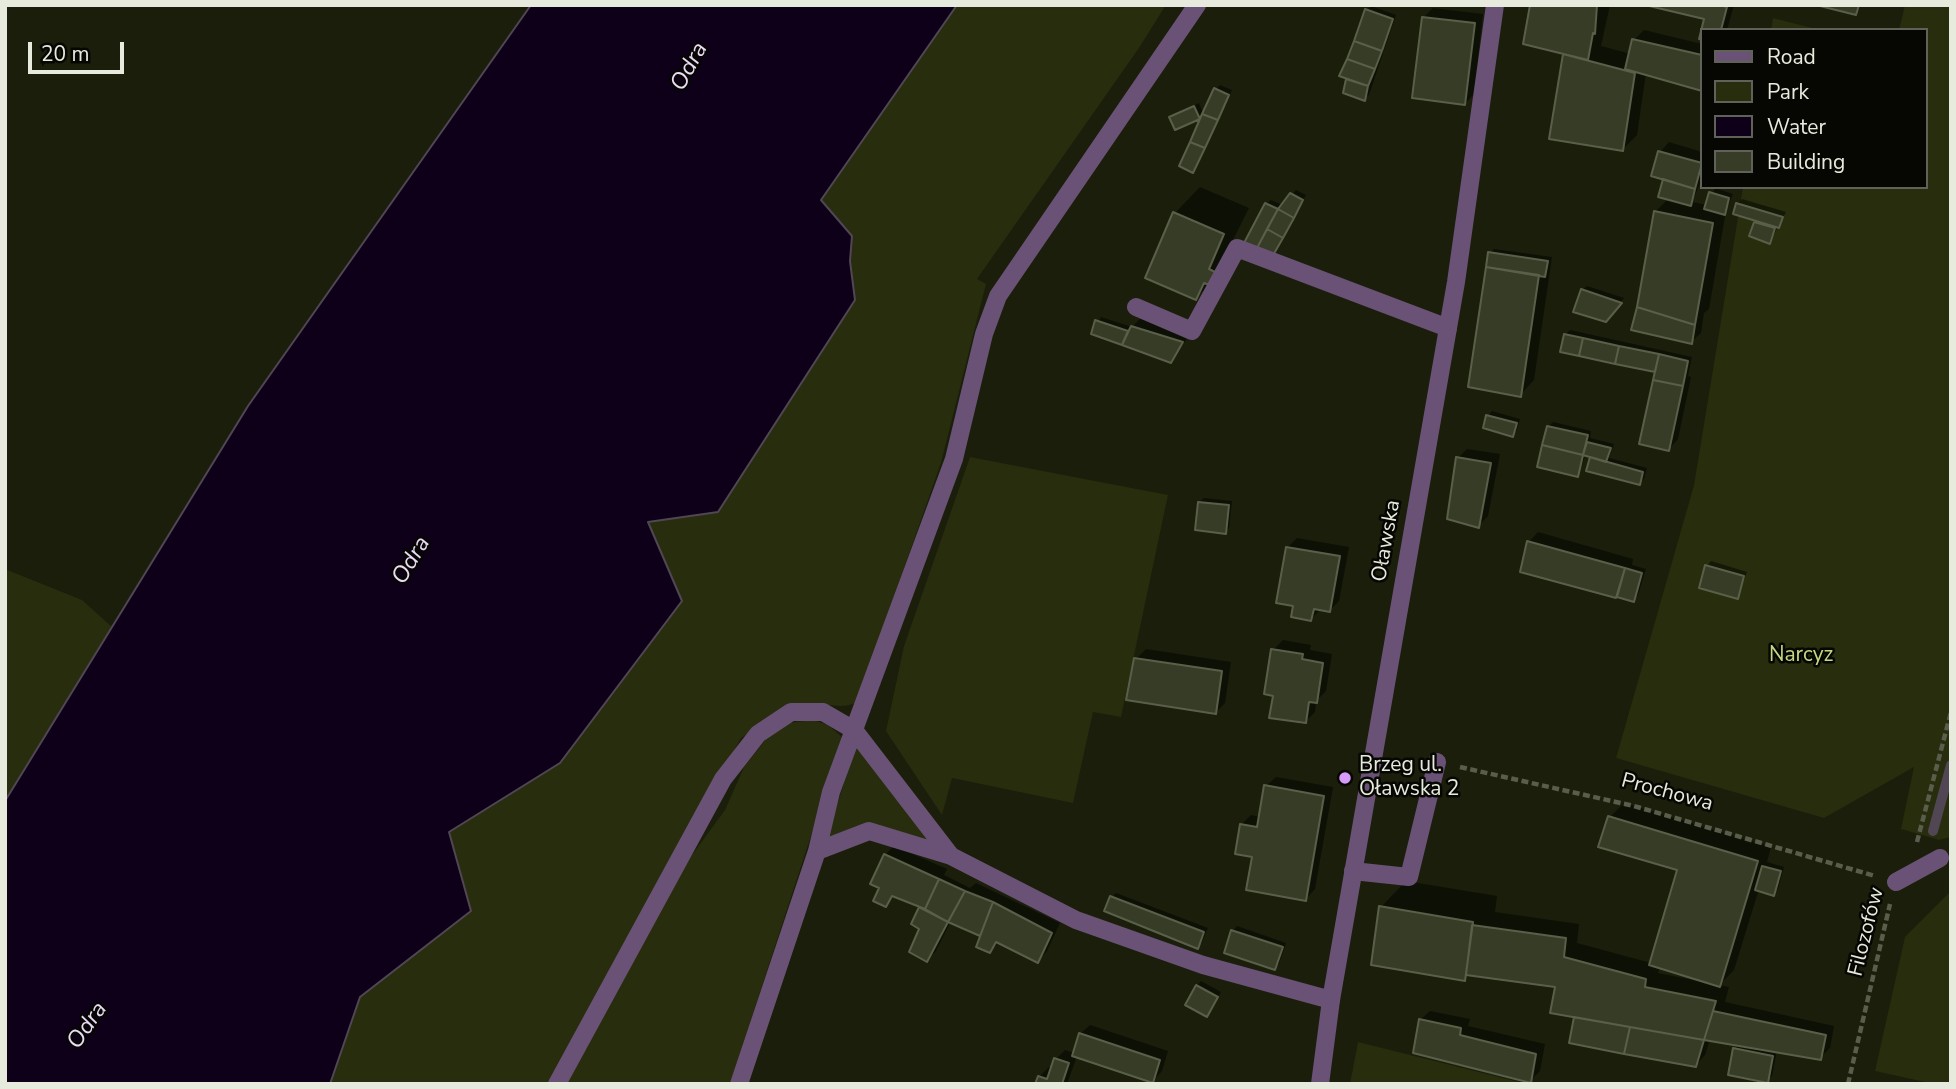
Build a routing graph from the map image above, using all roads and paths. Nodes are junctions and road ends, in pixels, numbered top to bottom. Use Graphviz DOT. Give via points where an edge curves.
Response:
graph roads {
  1 [pos="1198,5"];
  2 [pos="1495,5"];
  3 [pos="1136,307"];
  4 [pos="1448,328"];
  5 [pos="1951,712"];
  6 [pos="855,730"];
  7 [pos="1437,762"];
  8 [pos="817,851"];
  9 [pos="951,856"];
  10 [pos="1940,858"];
  11 [pos="1353,871"];
  12 [pos="1896,882"];
  13 [pos="1331,1000"];
  14 [pos="558,1084"];
  15 [pos="739,1084"];
  16 [pos="1320,1084"];
  17 [pos="1848,1084"];
  1 -- 6 [label="street" via="998,296 984,334 954,459"];
  2 -- 4 [label="street, Oławska"];
  3 -- 4 [label="street" via="1192,331 1237,248"];
  4 -- 11 [label="street, Oławska"];
  5 -- 12 [label="path, Filozofów" via="1916,848"];
  6 -- 8 [label="street" via="831,792"];
  6 -- 9 [label="street"];
  6 -- 14 [label="street" via="823,712 792,712 758,734 723,779"];
  7 -- 11 [label="street" via="1409,877"];
  7 -- 12 [label="path, Prochowa" via="1634,806"];
  8 -- 9 [label="street" via="869,831"];
  8 -- 15 [label="street"];
  9 -- 13 [label="street" via="1076,920 1203,965"];
  10 -- 12 [label="street"];
  11 -- 13 [label="street, Oławska"];
  12 -- 17 [label="path, Filozofów"];
  13 -- 16 [label="street, Oławska"];
}
